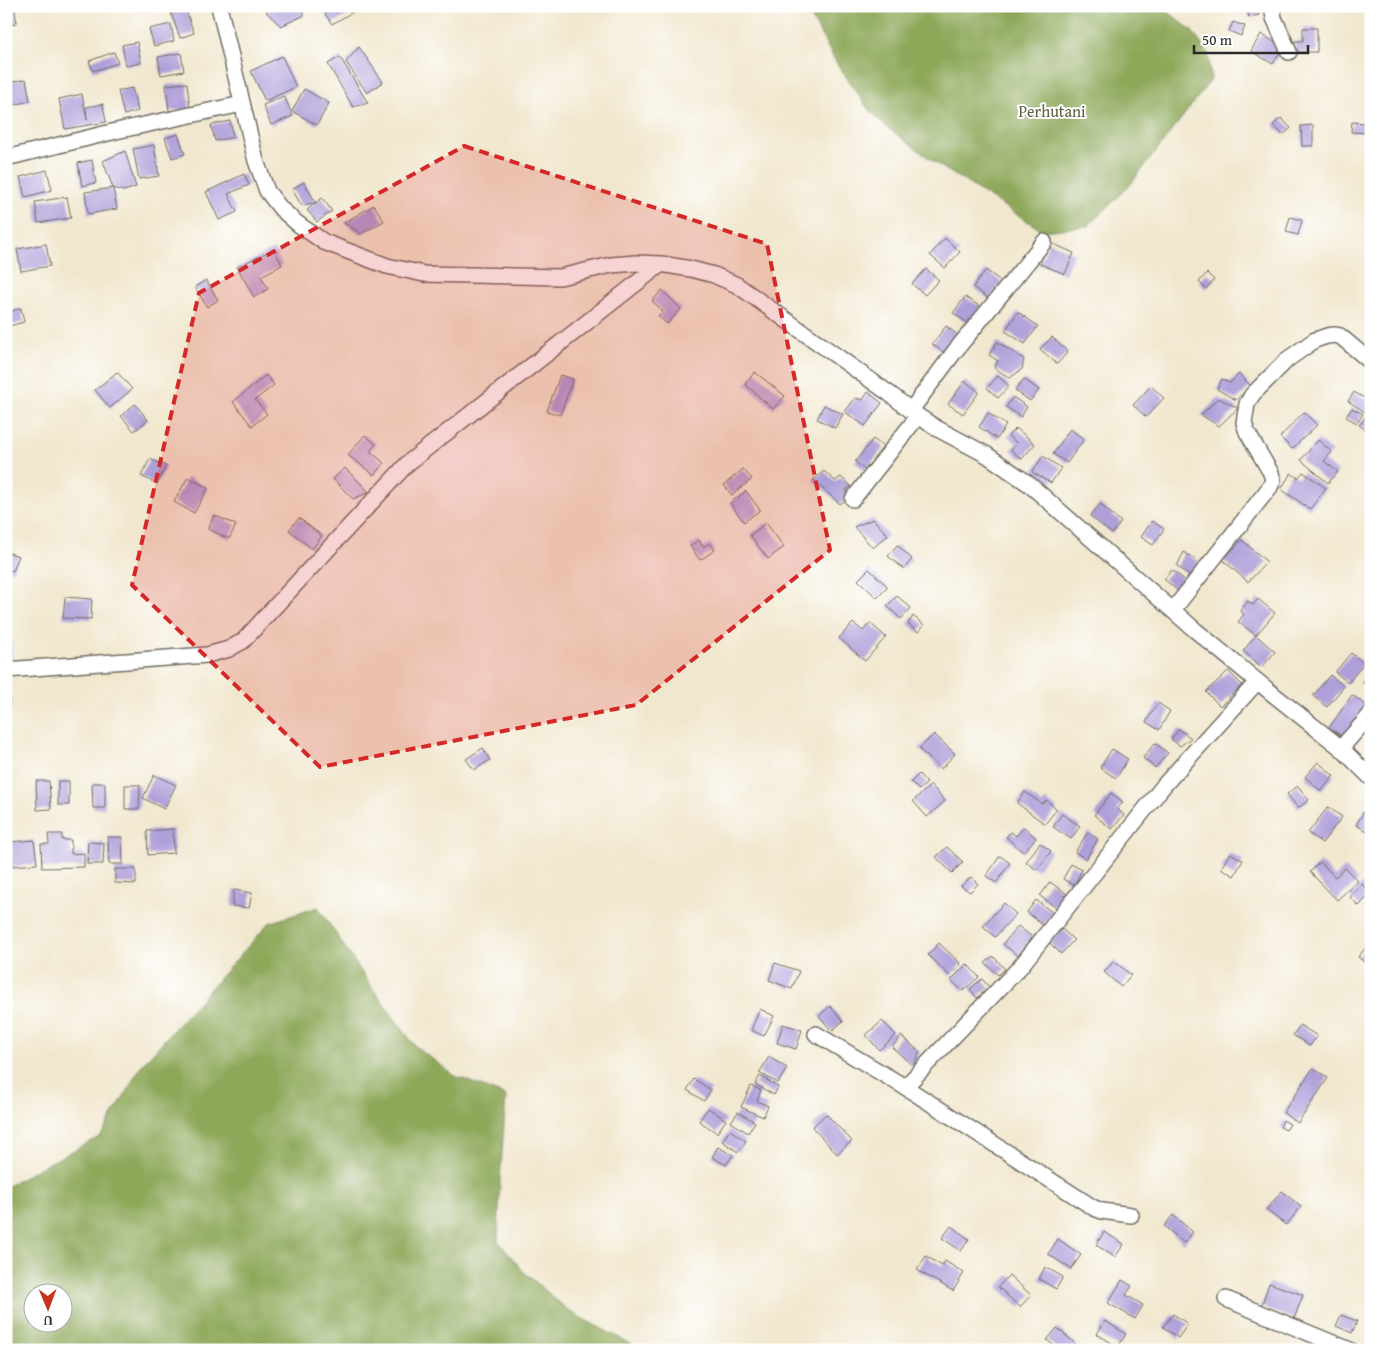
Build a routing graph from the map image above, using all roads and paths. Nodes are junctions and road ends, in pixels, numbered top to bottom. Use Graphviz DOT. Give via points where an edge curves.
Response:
graph roads {
  1 [pos="220,6"];
  2 [pos="1272,6"];
  3 [pos="1289,52"];
  4 [pos="242,104"];
  5 [pos="6,158"];
  6 [pos="1044,242"];
  7 [pos="661,264"];
  8 [pos="1371,362"];
  9 [pos="914,413"];
  10 [pos="853,499"];
  11 [pos="1173,610"];
  12 [pos="6,670"];
  13 [pos="1258,682"];
  14 [pos="1371,714"];
  15 [pos="1341,748"];
  16 [pos="1371,778"];
  17 [pos="816,1034"];
  18 [pos="905,1087"];
  19 [pos="1131,1215"];
  20 [pos="1226,1299"];
  21 [pos="1350,1350"];
  1 -- 4 [label="street"];
  2 -- 3 [label="street"];
  4 -- 5 [label="street"];
  4 -- 7 [label="street" via="267,190 281,209 324,242 387,266 424,274 560,277 611,265"];
  6 -- 9 [label="street" via="955,351"];
  7 -- 9 [label="street" via="714,274 737,285"];
  7 -- 12 [label="street" via="408,463 243,641 229,649 207,654"];
  8 -- 11 [label="street" via="1340,336 1315,340 1288,359 1252,396 1247,404 1244,423 1246,432 1271,473 1270,487"];
  9 -- 10 [label="street"];
  9 -- 11 [label="street" via="938,430 987,455 1029,484"];
  11 -- 13 [label="street"];
  13 -- 15 [label="street"];
  13 -- 18 [label="street" via="1165,784 1020,967"];
  14 -- 15 [label="street"];
  15 -- 16 [label="street"];
  17 -- 18 [label="street"];
  18 -- 19 [label="street" via="1094,1208"];
  20 -- 21 [label="street"];
}
